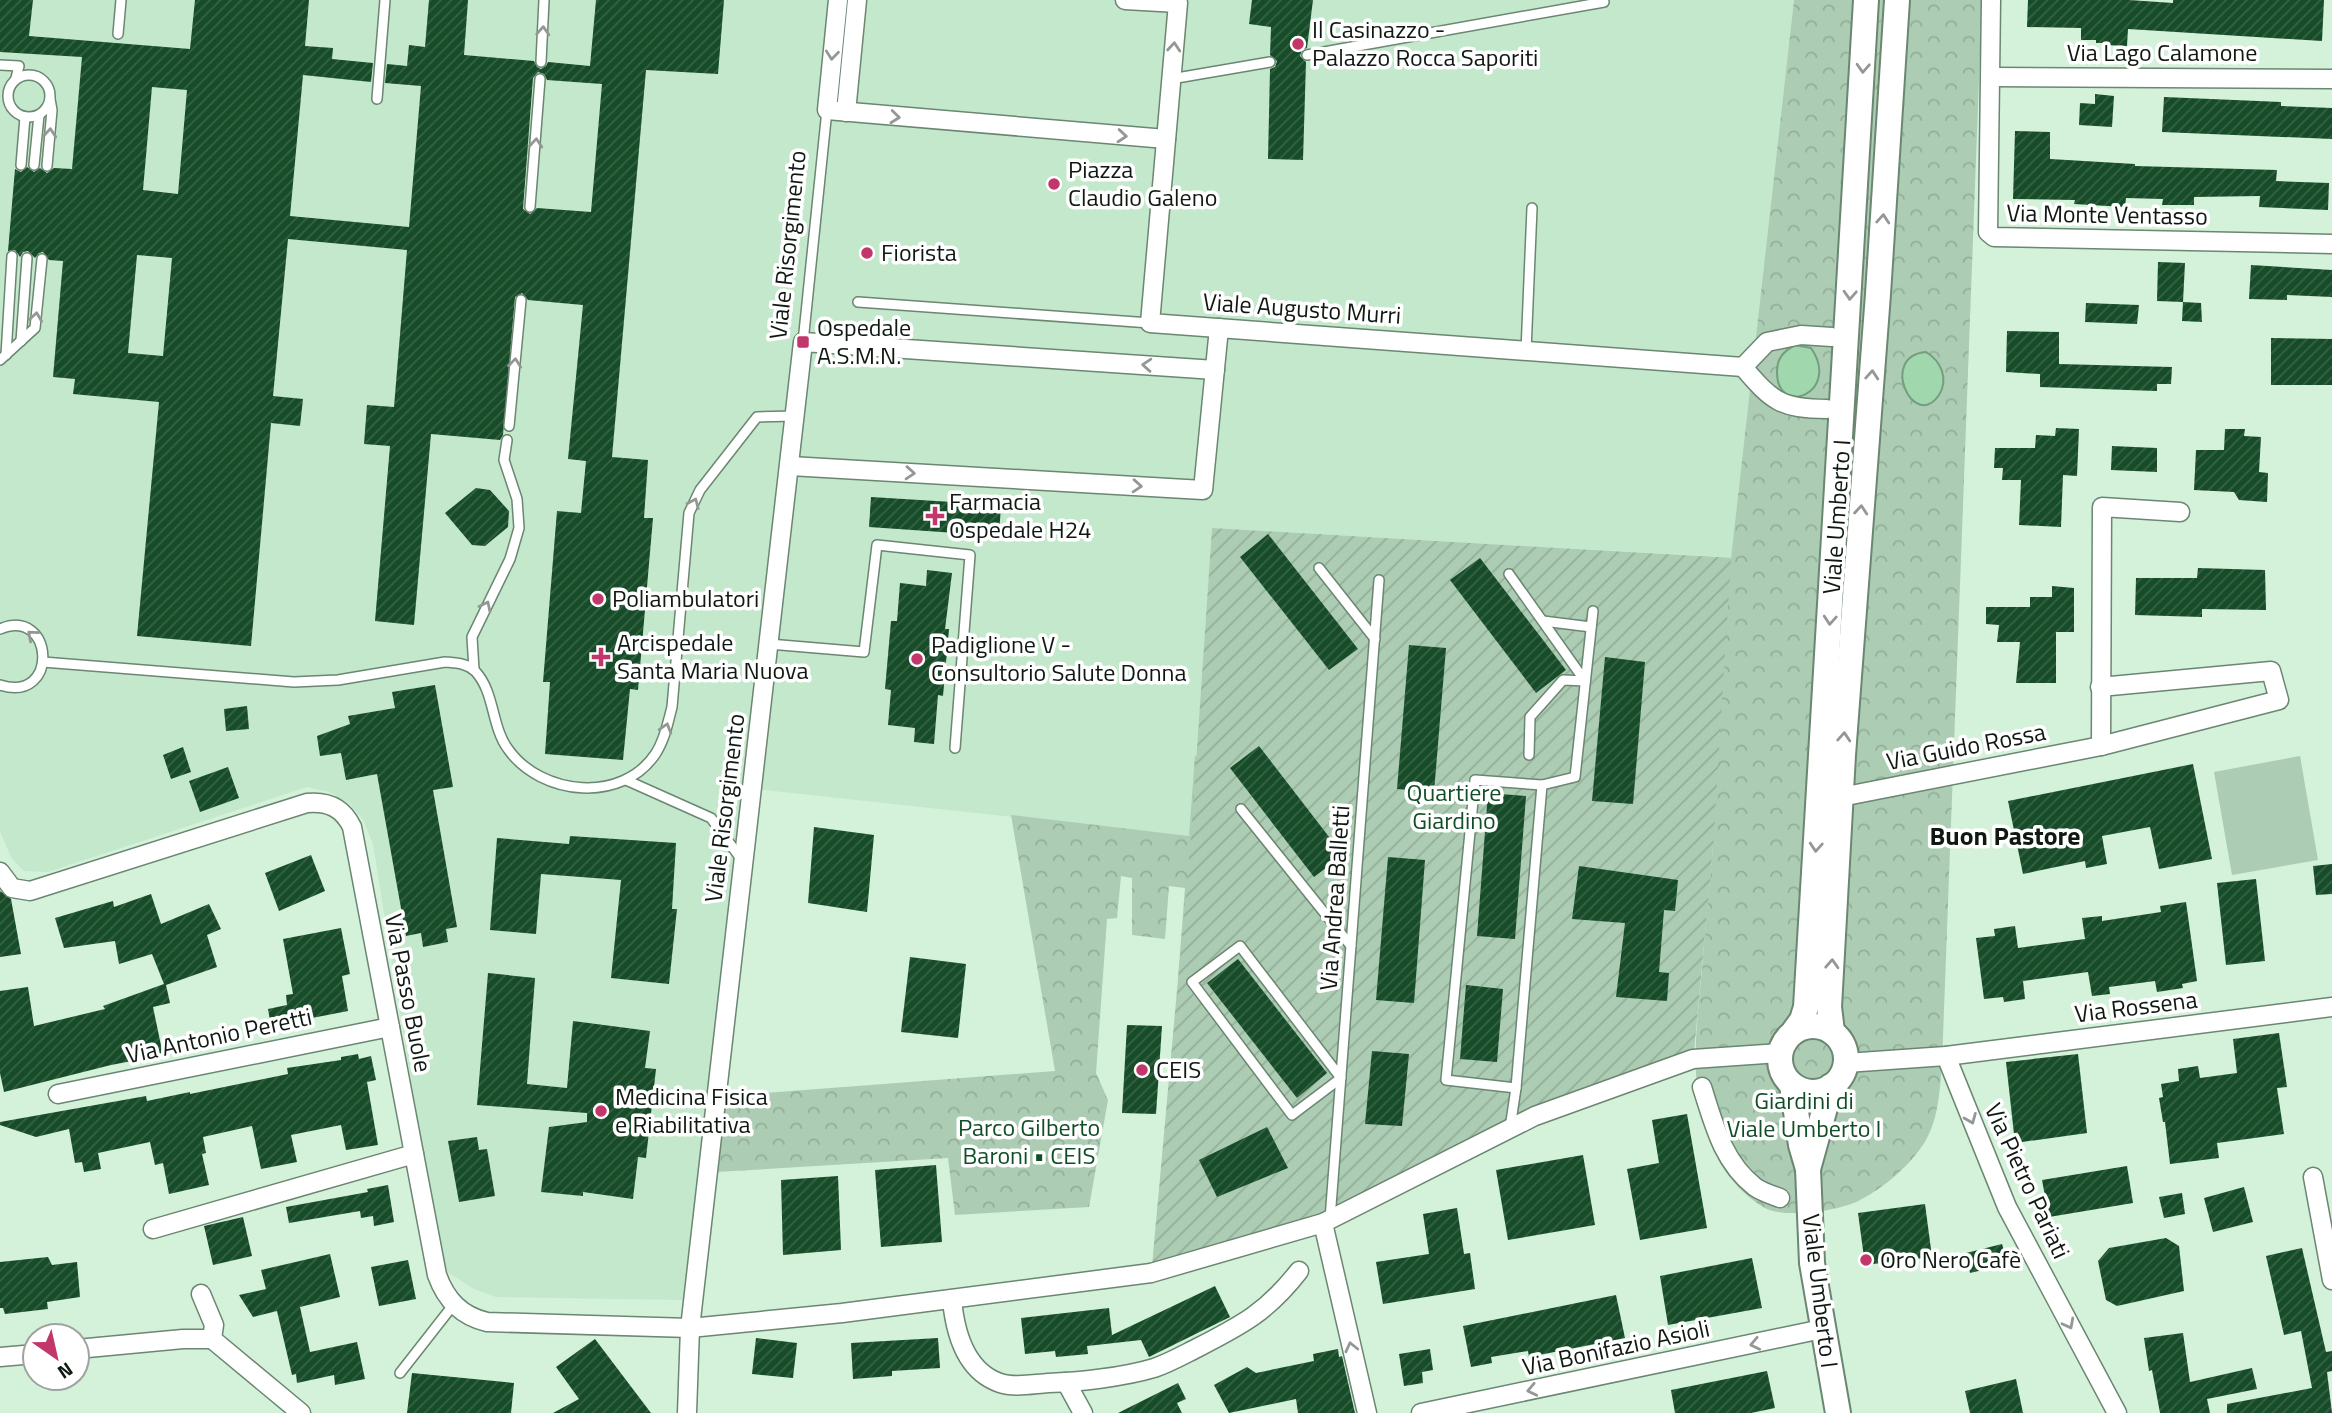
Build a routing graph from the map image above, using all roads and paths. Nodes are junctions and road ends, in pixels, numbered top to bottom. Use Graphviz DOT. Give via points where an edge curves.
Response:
graph roads {
  1 [pos="121,0"];
  2 [pos="385,0"];
  3 [pos="544,0"];
  4 [pos="838,0"];
  5 [pos="856,0"];
  6 [pos="1125,0"];
  7 [pos="1866,0"];
  8 [pos="1897,0"];
  9 [pos="1991,0"];
  10 [pos="1604,2"];
  11 [pos="118,34"];
  12 [pos="1307,55"];
  13 [pos="541,62"];
  14 [pos="1270,62"];
  15 [pos="0,65"];
  16 [pos="1991,77"];
  17 [pos="16,78"];
  18 [pos="540,79"];
  19 [pos="1171,79"];
  20 [pos="2332,79"];
  21 [pos="50,99"];
  22 [pos="377,99"];
  23 [pos="827,110"];
  24 [pos="846,112"];
  25 [pos="39,115"];
  26 [pos="25,117"];
  27 [pos="1166,139"];
  28 [pos="21,164"];
  29 [pos="34,165"];
  30 [pos="47,166"];
  31 [pos="530,207"];
  32 [pos="1532,208"];
  33 [pos="2332,243"];
  34 [pos="12,256"];
  35 [pos="27,258"];
  36 [pos="42,259"];
  37 [pos="521,300"];
  38 [pos="858,302"];
  39 [pos="1150,323"];
  40 [pos="1219,328"];
  41 [pos="1832,337"];
  42 [pos="21,341"];
  43 [pos="803,342"];
  44 [pos="1526,351"];
  45 [pos="3,358"];
  46 [pos="1743,366"];
  47 [pos="1215,370"];
  48 [pos="1827,409"];
  49 [pos="795,416"];
  50 [pos="509,426"];
  51 [pos="507,440"];
  52 [pos="790,466"];
  53 [pos="2180,512"];
  54 [pos="1319,568"];
  55 [pos="1509,574"];
  56 [pos="1379,580"];
  57 [pos="1593,611"];
  58 [pos="1543,621"];
  59 [pos="1,626"];
  60 [pos="1591,627"];
  61 [pos="1375,639"];
  62 [pos="769,644"];
  63 [pos="43,662"];
  64 [pos="474,670"];
  65 [pos="1585,681"];
  66 [pos="0,685"];
  67 [pos="2100,687"];
  68 [pos="2101,746"];
  69 [pos="955,748"];
  70 [pos="1529,755"];
  71 [pos="626,780"];
  72 [pos="1542,785"];
  73 [pos="1841,797"];
  74 [pos="1241,809"];
  75 [pos="744,862"];
  76 [pos="0,872"];
  77 [pos="1351,946"];
  78 [pos="2332,1007"];
  79 [pos="390,1027"];
  80 [pos="1794,1031"];
  81 [pos="1832,1032"];
  82 [pos="1780,1053"];
  83 [pos="1946,1056"];
  84 [pos="1846,1063"];
  85 [pos="1341,1077"];
  86 [pos="1792,1084"];
  87 [pos="1831,1086"];
  88 [pos="1702,1087"];
  89 [pos="1517,1088"];
  90 [pos="58,1094"];
  91 [pos="1510,1130"];
  92 [pos="414,1154"];
  93 [pos="1808,1169"];
  94 [pos="2313,1177"];
  95 [pos="1780,1198"];
  96 [pos="1326,1221"];
  97 [pos="153,1229"];
  98 [pos="1299,1272"];
  99 [pos="2332,1280"];
  100 [pos="201,1294"];
  101 [pos="952,1300"];
  102 [pos="454,1304"];
  103 [pos="690,1328"];
  104 [pos="1822,1329"];
  105 [pos="212,1339"];
  106 [pos="91,1348"];
  107 [pos="21,1355"];
  108 [pos="0,1357"];
  109 [pos="400,1373"];
  110 [pos="1066,1382"];
  111 [pos="301,1413"];
  112 [pos="687,1413"];
  113 [pos="1083,1413"];
  114 [pos="1367,1413"];
  115 [pos="1421,1413"];
  116 [pos="1838,1413"];
  117 [pos="2117,1413"];
  1 -- 11 [label="lane"];
  2 -- 22 [label="lane"];
  13 -- 3 [label="lane, one-way"];
  4 -- 23 [label="street, Viale Risorgimento, one-way"];
  5 -- 24 [label="street"];
  19 -- 6 [label="street, one-way" via="1178,3"];
  7 -- 80 [label="main road, Viale Umberto I, one-way" via="1806,1007"];
  73 -- 8 [label="main road, Viale Umberto I, one-way"];
  9 -- 16 [label="street, Via Monte Ventasso"];
  10 -- 12 [label="lane"];
  14 -- 19 [label="lane"];
  15 -- 17 [label="lane" via="19,66"];
  16 -- 20 [label="street, Via Lago Calamone"];
  16 -- 33 [label="street, Via Monte Ventasso" via="1988,232 1994,237"];
  17 -- 21 [label="lane" via="30,74 43,80"];
  17 -- 26 [label="lane" via="7,97 13,110"];
  31 -- 18 [label="lane, one-way"];
  19 -- 27 [label="street"];
  21 -- 25 [label="lane"];
  30 -- 21 [label="lane, one-way"];
  23 -- 24 [label="street"];
  23 -- 43 [label="lane, Viale Risorgimento"];
  24 -- 27 [label="street, one-way"];
  25 -- 26 [label="lane"];
  25 -- 29 [label="lane"];
  26 -- 28 [label="lane"];
  27 -- 39 [label="street"];
  32 -- 44 [label="lane"];
  34 -- 45 [label="lane"];
  35 -- 42 [label="lane"];
  42 -- 36 [label="lane, one-way" via="36,328"];
  50 -- 37 [label="lane, one-way"];
  38 -- 39 [label="lane, Viale Augusto Murri"];
  39 -- 40 [label="street, Viale Augusto Murri"];
  40 -- 44 [label="street, Viale Augusto Murri"];
  40 -- 47 [label="street"];
  41 -- 46 [label="street" via="1801,335 1767,342"];
  42 -- 45 [label="lane"];
  47 -- 43 [label="street, one-way"];
  43 -- 49 [label="street, Viale Risorgimento"];
  44 -- 46 [label="street, Viale Augusto Murri"];
  46 -- 48 [label="street" via="1779,402 1801,409"];
  52 -- 47 [label="street, one-way" via="1203,491"];
  49 -- 52 [label="street, Viale Risorgimento"];
  71 -- 49 [label="lane, one-way" via="657,752 672,707 689,513 700,490 757,416"];
  64 -- 51 [label="lane, one-way" via="472,637 510,559 519,528 517,499 504,460"];
  52 -- 62 [label="street, Viale Risorgimento"];
  53 -- 67 [label="street" via="2102,507"];
  54 -- 61 [label="lane"];
  55 -- 58 [label="lane"];
  56 -- 61 [label="lane, Via Andrea Balletti"];
  57 -- 60 [label="lane"];
  58 -- 60 [label="lane"];
  58 -- 65 [label="lane"];
  63 -- 59 [label="lane, one-way" via="37,637 22,627"];
  60 -- 65 [label="lane"];
  61 -- 77 [label="lane, Via Andrea Balletti"];
  62 -- 69 [label="lane" via="864,652 877,545 970,555"];
  62 -- 75 [label="street, Viale Risorgimento"];
  63 -- 64 [label="lane" via="294,682 338,680 445,662"];
  63 -- 66 [label="lane" via="35,679 27,684"];
  64 -- 71 [label="lane" via="488,692 496,729 526,769 572,788"];
  65 -- 70 [label="lane" via="1563,680 1530,717"];
  65 -- 72 [label="lane" via="1575,777"];
  67 -- 68 [label="street"];
  67 -- 68 [label="street, Via Guido Rossa" via="2270,671 2279,700"];
  68 -- 73 [label="street, Via Guido Rossa"];
  71 -- 75 [label="lane" via="710,818"];
  72 -- 89 [label="lane"];
  72 -- 89 [label="lane" via="1475,780 1446,1080"];
  81 -- 73 [label="main road, Viale Umberto I, one-way" via="1829,1007"];
  74 -- 77 [label="lane"];
  75 -- 103 [label="street, Viale Risorgimento"];
  76 -- 79 [label="street, Via Passo Buole" via="12,888 36,890 307,803 331,805 352,827"];
  77 -- 85 [label="lane, Via Andrea Balletti"];
  78 -- 83 [label="street, Via Rossena"];
  79 -- 90 [label="street, Via Antonio Peretti"];
  79 -- 92 [label="street, Via Passo Buole"];
  80 -- 81 [label="main road" via="1815,1025"];
  80 -- 82 [label="main road"];
  81 -- 84 [label="main road" via="1843,1045"];
  82 -- 86 [label="main road" via="1784,1076"];
  82 -- 91 [label="street" via="1693,1059 1535,1116"];
  83 -- 84 [label="street"];
  83 -- 117 [label="street, Via Pietro Pariati, one-way" via="2007,1207"];
  84 -- 87 [label="main road"];
  85 -- 85 [label="lane" via="1240,946 1192,982 1292,1115"];
  85 -- 96 [label="lane, Via Andrea Balletti"];
  86 -- 87 [label="main road" via="1813,1092"];
  86 -- 93 [label="main road, Viale Umberto I"];
  87 -- 93 [label="main road, Viale Umberto I"];
  88 -- 95 [label="street" via="1721,1147 1757,1188"];
  89 -- 91 [label="lane"];
  91 -- 96 [label="street"];
  92 -- 97 [label="street"];
  92 -- 102 [label="street, Via Passo Buole" via="437,1275"];
  93 -- 104 [label="main road, Viale Umberto I" via="1810,1252"];
  94 -- 99 [label="street"];
  96 -- 101 [label="street" via="1151,1273"];
  114 -- 96 [label="street, one-way"];
  98 -- 110 [label="street" via="1272,1303 1244,1324 1171,1361 1150,1369"];
  100 -- 105 [label="street" via="214,1325"];
  101 -- 103 [label="street"];
  101 -- 110 [label="street" via="960,1343 993,1380 1009,1384"];
  102 -- 103 [label="street" via="487,1322"];
  102 -- 109 [label="lane"];
  103 -- 112 [label="street, Viale Risorgimento"];
  104 -- 115 [label="street, Via Bonifazio Asioli, one-way"];
  104 -- 116 [label="main road, Viale Umberto I"];
  105 -- 106 [label="street"];
  105 -- 111 [label="street"];
  107 -- 108 [label="street"];
  110 -- 113 [label="street"];
}
